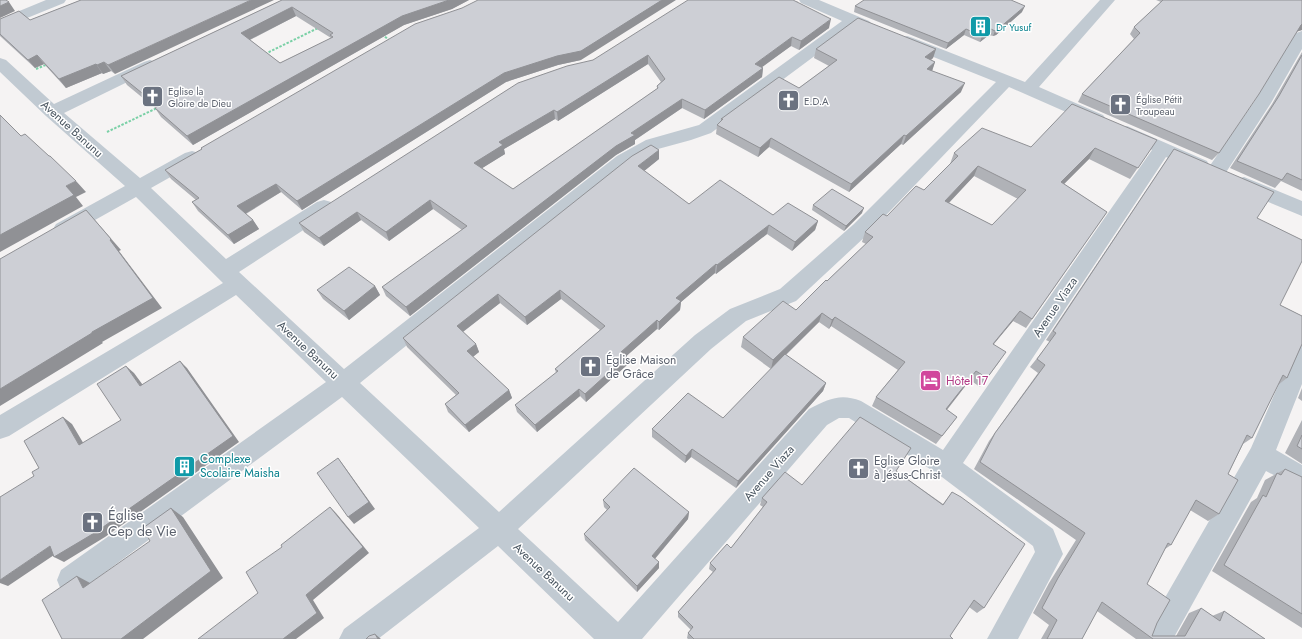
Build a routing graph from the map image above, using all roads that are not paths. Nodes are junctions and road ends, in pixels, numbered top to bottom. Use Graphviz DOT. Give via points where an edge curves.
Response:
graph roads {
  1 [pos="58,0"];
  2 [pos="806,0"];
  3 [pos="1108,0"];
  4 [pos="835,5"];
  5 [pos="853,20"];
  6 [pos="0,24"];
  7 [pos="1302,36"];
  8 [pos="167,58"];
  9 [pos="0,63"];
  10 [pos="1007,80"];
  11 [pos="1028,89"];
  12 [pos="52,112"];
  13 [pos="1164,148"];
  14 [pos="205,149"];
  15 [pos="1216,172"];
  16 [pos="138,187"];
  17 [pos="338,198"];
  18 [pos="1302,209"];
  19 [pos="48,237"];
  20 [pos="231,278"];
  21 [pos="1302,356"];
  22 [pos="343,383"];
  23 [pos="0,428"];
  24 [pos="1261,455"];
  25 [pos="947,466"];
  26 [pos="1302,478"];
  27 [pos="499,529"];
  28 [pos="71,580"];
  29 [pos="354,639"];
  30 [pos="615,639"];
  31 [pos="623,639"];
  32 [pos="1002,639"];
  33 [pos="1157,639"];
  1 -- 6 [label="street"];
  2 -- 4 [label="street"];
  3 -- 11 [label="street"];
  4 -- 5 [label="street"];
  5 -- 10 [label="street"];
  5 -- 22 [label="street" via="705,129 652,144 624,160"];
  7 -- 15 [label="street" via="1262,103"];
  8 -- 12 [label="street"];
  9 -- 12 [label="street, Avenue Banunu"];
  10 -- 11 [label="street"];
  10 -- 27 [label="street" via="861,229 788,295 738,315 703,342"];
  11 -- 13 [label="street"];
  12 -- 16 [label="street, Avenue Banunu"];
  13 -- 15 [label="street"];
  13 -- 25 [label="street, Avenue Viaza"];
  14 -- 16 [label="street"];
  15 -- 18 [label="street"];
  16 -- 19 [label="street"];
  16 -- 20 [label="street, Avenue Banunu"];
  17 -- 20 [label="street"];
  20 -- 22 [label="street, Avenue Banunu"];
  20 -- 23 [label="street"];
  21 -- 24 [label="street"];
  22 -- 27 [label="street, Avenue Banunu"];
  22 -- 28 [label="street"];
  24 -- 26 [label="street"];
  24 -- 33 [label="street"];
  25 -- 31 [label="street, Avenue Viaza" via="853,408 837,407 818,417"];
  25 -- 32 [label="street, Avenue Viaza" via="1044,538 1049,554"];
  27 -- 29 [label="street"];
  27 -- 30 [label="street, Avenue Banunu"];
}
